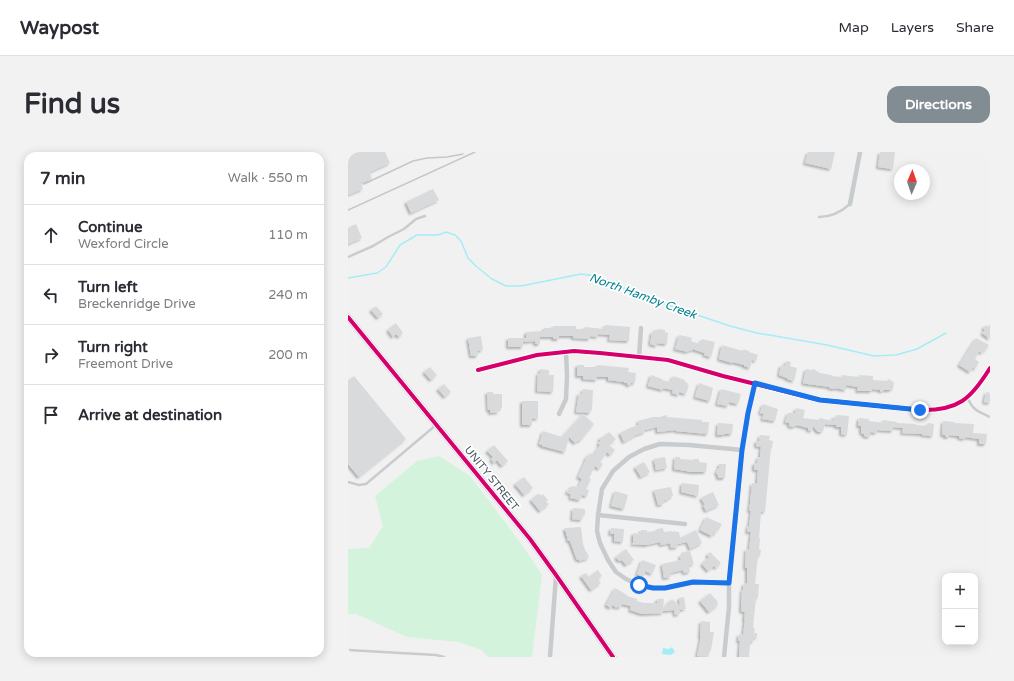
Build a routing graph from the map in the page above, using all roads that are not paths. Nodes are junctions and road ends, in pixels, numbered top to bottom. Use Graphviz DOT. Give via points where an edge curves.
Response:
graph roads {
  1 [pos="860,152"];
  2 [pos="850,204"];
  3 [pos="425,216"];
  4 [pos="819,217"];
  5 [pos="348,257"];
  6 [pos="348,317"];
  7 [pos="641,328"];
  8 [pos="566,352"];
  9 [pos="639,357"];
  10 [pos="990,368"];
  11 [pos="478,370"];
  12 [pos="755,383"];
  13 [pos="968,398"];
  14 [pos="559,414"];
  15 [pos="990,417"];
  16 [pos="436,424"];
  17 [pos="742,450"];
  18 [pos="348,482"];
  19 [pos="598,515"];
  20 [pos="685,524"];
  21 [pos="556,575"];
  22 [pos="729,583"];
  23 [pos="348,650"];
  24 [pos="444,657"];
  25 [pos="550,657"];
  26 [pos="613,657"];
  27 [pos="724,657"];
  1 -- 2 [label="street"];
  2 -- 4 [label="lane" via="836,214"];
  3 -- 5 [label="lane" via="373,246"];
  6 -- 16 [label="street, UNITY STREET"];
  7 -- 9 [label="street"];
  8 -- 9 [label="street"];
  8 -- 11 [label="street" via="536,355"];
  8 -- 14 [label="street" via="566,399"];
  9 -- 12 [label="street" via="668,360"];
  10 -- 13 [label="street"];
  12 -- 13 [label="street" via="820,400 920,410 947,408"];
  12 -- 17 [label="street"];
  13 -- 15 [label="lane" via="975,409"];
  16 -- 18 [label="lane" via="366,484"];
  16 -- 21 [label="street, UNITY STREET" via="530,538"];
  17 -- 19 [label="street" via="660,444 644,449 629,457 602,489"];
  17 -- 22 [label="street"];
  19 -- 20 [label="street"];
  19 -- 22 [label="street" via="597,531 600,543 616,572 626,580 653,588 693,582"];
  21 -- 25 [label="street"];
  21 -- 26 [label="street, UNITY STREET"];
  22 -- 27 [label="street"];
  23 -- 24 [label="lane"];
}
